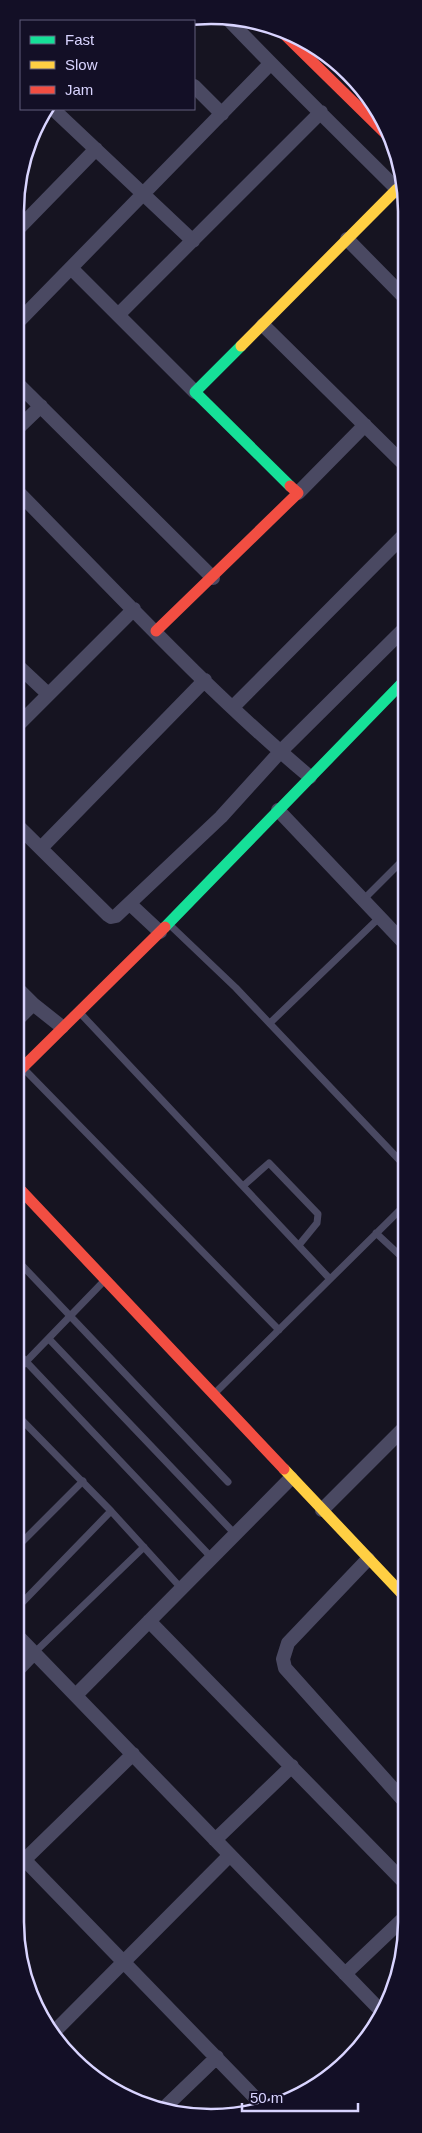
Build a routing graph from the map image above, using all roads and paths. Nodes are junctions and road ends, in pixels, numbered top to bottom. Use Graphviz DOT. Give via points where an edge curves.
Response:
graph roads {
  1 [pos="233,25"];
  2 [pos="292,42"];
  3 [pos="270,64"];
  4 [pos="195,87"];
  5 [pos="54,110"];
  6 [pos="321,112"];
  7 [pos="222,114"];
  8 [pos="379,128"];
  9 [pos="96,149"];
  10 [pos="397,189"];
  11 [pos="143,194"];
  12 [pos="398,197"];
  13 [pos="24,223"];
  14 [pos="347,239"];
  15 [pos="192,241"];
  16 [pos="71,268"];
  17 [pos="398,291"];
  18 [pos="24,315"];
  19 [pos="118,315"];
  20 [pos="263,324"];
  21 [pos="24,390"];
  22 [pos="195,392"];
  23 [pos="41,406"];
  24 [pos="24,422"];
  25 [pos="364,425"];
  26 [pos="398,458"];
  27 [pos="298,493"];
  28 [pos="24,498"];
  29 [pos="398,542"];
  30 [pos="213,578"];
  31 [pos="134,609"];
  32 [pos="156,631"];
  33 [pos="398,635"];
  34 [pos="24,672"];
  35 [pos="205,680"];
  36 [pos="398,690"];
  37 [pos="48,694"];
  38 [pos="233,707"];
  39 [pos="24,718"];
  40 [pos="280,752"];
  41 [pos="310,777"];
  42 [pos="278,810"];
  43 [pos="24,832"];
  44 [pos="41,848"];
  45 [pos="398,865"];
  46 [pos="363,900"];
  47 [pos="130,904"];
  48 [pos="380,917"];
  49 [pos="164,928"];
  50 [pos="398,936"];
  51 [pos="24,996"];
  52 [pos="32,1004"];
  53 [pos="78,1011"];
  54 [pos="24,1012"];
  55 [pos="270,1023"];
  56 [pos="62,1027"];
  57 [pos="24,1065"];
  58 [pos="24,1075"];
  59 [pos="398,1159"];
  60 [pos="243,1186"];
  61 [pos="24,1192"];
  62 [pos="398,1212"];
  63 [pos="376,1233"];
  64 [pos="299,1245"];
  65 [pos="398,1254"];
  66 [pos="24,1267"];
  67 [pos="106,1279"];
  68 [pos="330,1279"];
  69 [pos="70,1316"];
  70 [pos="279,1330"];
  71 [pos="49,1339"];
  72 [pos="26,1362"];
  73 [pos="214,1394"];
  74 [pos="24,1421"];
  75 [pos="398,1434"];
  76 [pos="291,1478"];
  77 [pos="83,1481"];
  78 [pos="228,1482"];
  79 [pos="322,1510"];
  80 [pos="111,1511"];
  81 [pos="235,1534"];
  82 [pos="24,1538"];
  83 [pos="144,1547"];
  84 [pos="211,1557"];
  85 [pos="368,1560"];
  86 [pos="181,1588"];
  87 [pos="398,1590"];
  88 [pos="24,1601"];
  89 [pos="149,1621"];
  90 [pos="24,1642"];
  91 [pos="34,1653"];
  92 [pos="24,1664"];
  93 [pos="76,1695"];
  94 [pos="132,1754"];
  95 [pos="292,1766"];
  96 [pos="398,1793"];
  97 [pos="216,1840"];
  98 [pos="24,1854"];
  99 [pos="230,1855"];
  100 [pos="24,1866"];
  101 [pos="398,1877"];
  102 [pos="398,1924"];
  103 [pos="123,1961"];
  104 [pos="345,1974"];
  105 [pos="378,2007"];
  106 [pos="57,2029"];
  107 [pos="217,2057"];
  108 [pos="260,2103"];
  109 [pos="168,2104"];
  1 -- 3 [label="street"];
  2 -- 8 [label="main road"];
  3 -- 6 [label="street"];
  3 -- 7 [label="street"];
  4 -- 7 [label="street"];
  5 -- 9 [label="street"];
  6 -- 10 [label="street"];
  6 -- 15 [label="street"];
  7 -- 11 [label="street"];
  9 -- 11 [label="street"];
  9 -- 13 [label="street"];
  11 -- 15 [label="street"];
  11 -- 16 [label="street"];
  12 -- 14 [label="main road"];
  14 -- 17 [label="street"];
  14 -- 20 [label="main road"];
  15 -- 19 [label="street"];
  16 -- 18 [label="street"];
  16 -- 19 [label="street"];
  19 -- 22 [label="street"];
  20 -- 22 [label="main road"];
  20 -- 25 [label="street"];
  21 -- 23 [label="street"];
  22 -- 27 [label="main road"];
  23 -- 24 [label="street"];
  23 -- 30 [label="street"];
  25 -- 26 [label="street"];
  25 -- 27 [label="street"];
  27 -- 30 [label="main road"];
  28 -- 31 [label="street"];
  29 -- 38 [label="street"];
  30 -- 32 [label="main road"];
  31 -- 32 [label="street"];
  31 -- 37 [label="street"];
  32 -- 35 [label="street"];
  33 -- 40 [label="street"];
  34 -- 37 [label="street"];
  35 -- 38 [label="street"];
  35 -- 44 [label="street"];
  36 -- 41 [label="main road"];
  37 -- 39 [label="street"];
  38 -- 40 [label="street"];
  40 -- 41 [label="street"];
  40 -- 47 [label="street" via="222,817"];
  41 -- 42 [label="main road"];
  42 -- 46 [label="street"];
  42 -- 49 [label="main road"];
  43 -- 44 [label="street"];
  44 -- 47 [label="street" via="111,917"];
  45 -- 46 [label="lane"];
  46 -- 48 [label="street"];
  47 -- 49 [label="street"];
  48 -- 50 [label="street"];
  48 -- 55 [label="lane"];
  49 -- 53 [label="main road"];
  49 -- 55 [label="lane"];
  51 -- 52 [label="street"];
  52 -- 54 [label="street"];
  52 -- 56 [label="street"];
  53 -- 56 [label="main road"];
  53 -- 60 [label="lane"];
  55 -- 59 [label="lane"];
  56 -- 57 [label="main road"];
  58 -- 70 [label="lane"];
  60 -- 64 [label="lane"];
  60 -- 64 [label="lane" via="269,1163 318,1214 317,1223"];
  61 -- 67 [label="main road"];
  62 -- 63 [label="lane"];
  63 -- 65 [label="lane"];
  63 -- 68 [label="lane"];
  64 -- 68 [label="lane"];
  66 -- 69 [label="lane"];
  67 -- 69 [label="lane"];
  67 -- 73 [label="main road"];
  68 -- 70 [label="lane"];
  69 -- 71 [label="lane"];
  69 -- 78 [label="lane"];
  70 -- 73 [label="lane"];
  71 -- 72 [label="lane"];
  71 -- 81 [label="lane"];
  72 -- 84 [label="lane"];
  73 -- 76 [label="main road"];
  74 -- 77 [label="lane"];
  75 -- 79 [label="street"];
  76 -- 79 [label="main road"];
  76 -- 81 [label="street"];
  77 -- 80 [label="lane"];
  77 -- 82 [label="lane"];
  79 -- 85 [label="main road"];
  80 -- 83 [label="lane"];
  80 -- 88 [label="lane"];
  81 -- 84 [label="street"];
  83 -- 86 [label="lane"];
  83 -- 91 [label="lane"];
  84 -- 86 [label="street"];
  85 -- 87 [label="main road"];
  85 -- 96 [label="street" via="288,1643 283,1660 285,1668"];
  86 -- 89 [label="street"];
  89 -- 93 [label="street"];
  89 -- 95 [label="street"];
  90 -- 91 [label="street"];
  91 -- 92 [label="street"];
  91 -- 93 [label="street"];
  93 -- 94 [label="street"];
  94 -- 97 [label="street"];
  94 -- 98 [label="street"];
  95 -- 97 [label="street"];
  95 -- 101 [label="street"];
  97 -- 99 [label="street"];
  99 -- 103 [label="street"];
  99 -- 104 [label="street"];
  100 -- 103 [label="street"];
  102 -- 104 [label="street"];
  103 -- 106 [label="street"];
  103 -- 107 [label="street"];
  104 -- 105 [label="street"];
  107 -- 108 [label="street"];
  107 -- 109 [label="street"];
}
